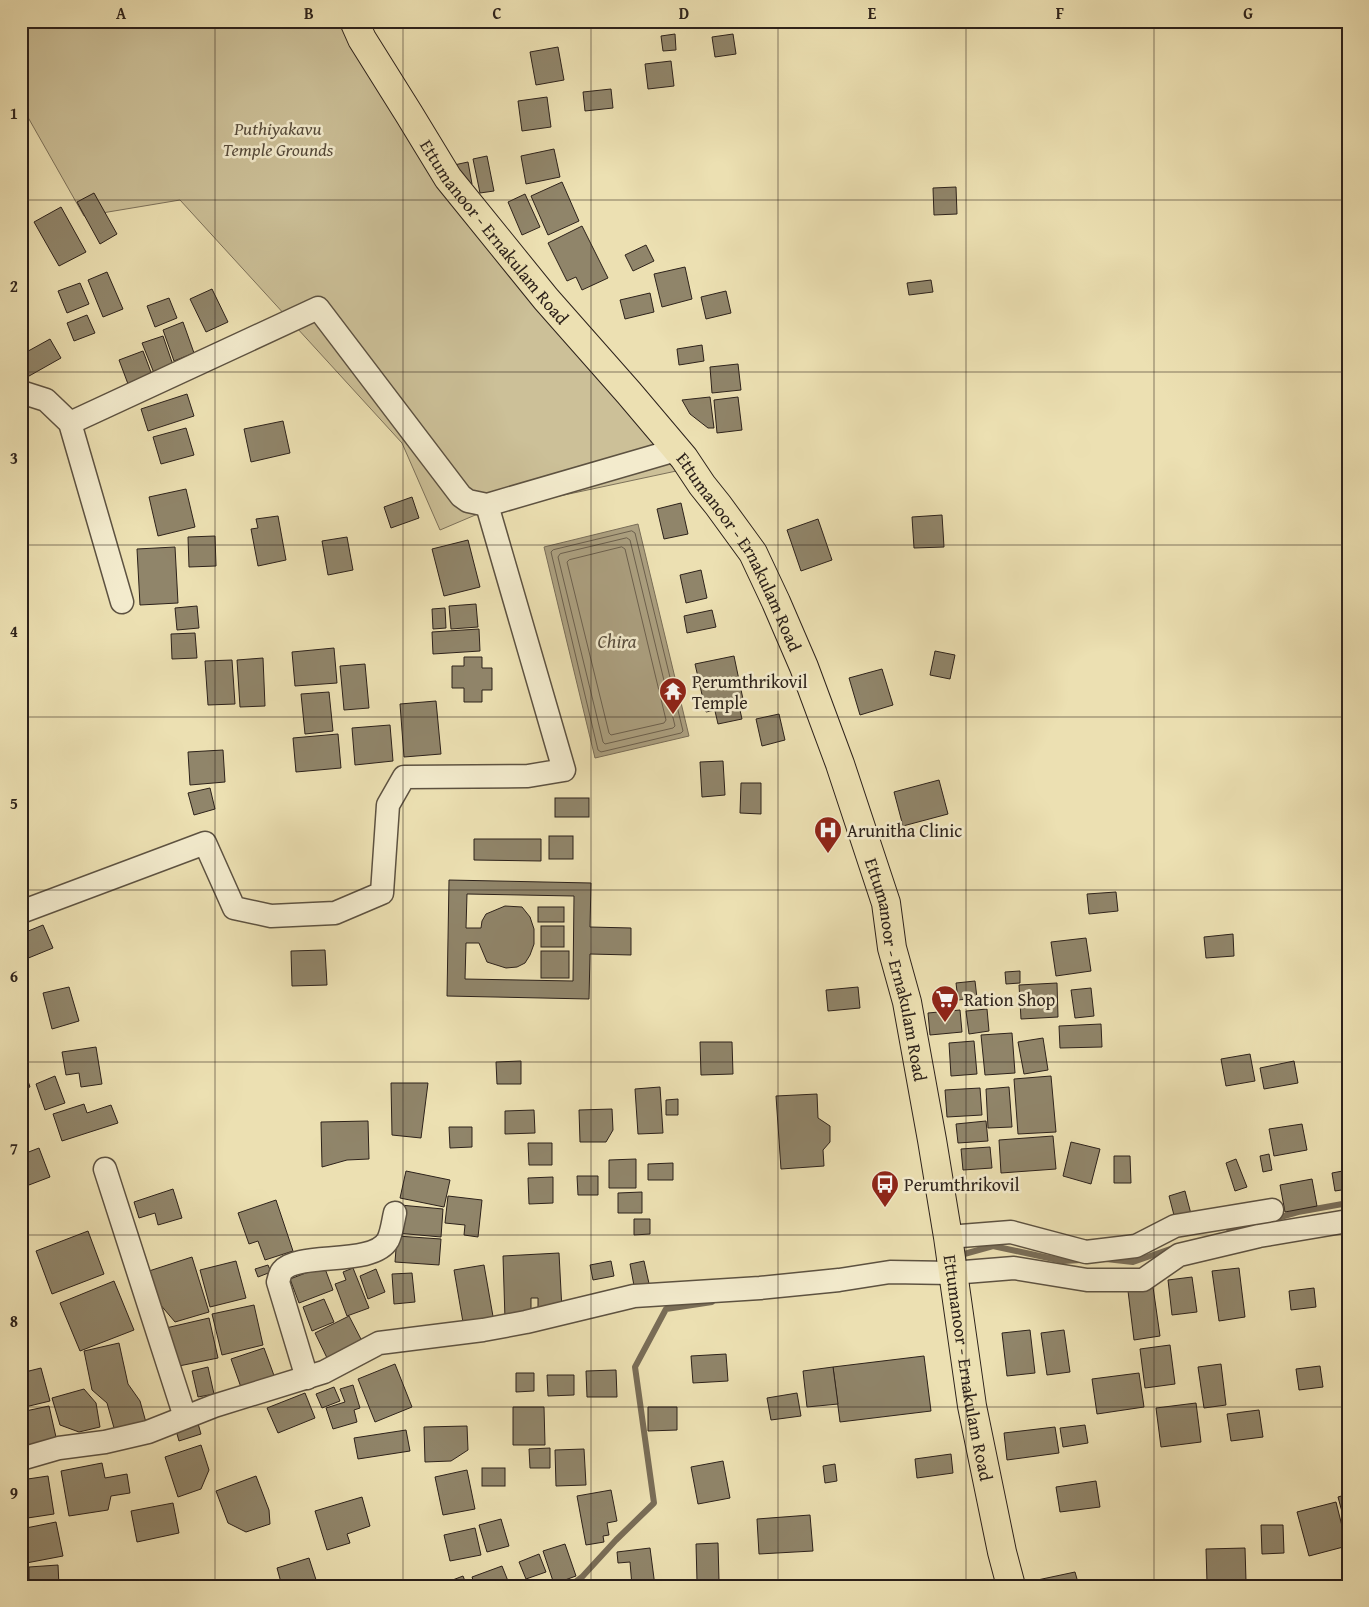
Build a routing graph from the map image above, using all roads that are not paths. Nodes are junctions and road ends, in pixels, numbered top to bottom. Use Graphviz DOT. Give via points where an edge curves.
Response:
graph roads {
  1 [pos="354,21"];
  2 [pos="21,392"];
  3 [pos="70,423"];
  4 [pos="676,450"];
  5 [pos="487,505"];
  6 [pos="122,602"];
  7 [pos="21,912"];
  8 [pos="105,1169"];
  9 [pos="1272,1210"];
  10 [pos="395,1213"];
  11 [pos="1348,1221"];
  12 [pos="948,1237"];
  13 [pos="952,1273"];
  14 [pos="307,1378"];
  15 [pos="185,1417"];
  16 [pos="21,1459"];
  17 [pos="1011,1586"];
  1 -- 4 [label="main road, Ettumanoor - Ernakulam Road" via="448,178 546,299"];
  2 -- 3 [label="street" via="46,400"];
  3 -- 5 [label="street" via="318,308 461,496"];
  3 -- 6 [label="street"];
  4 -- 5 [label="street"];
  4 -- 12 [label="main road, Ettumanoor - Ernakulam Road" via="753,553 804,668 840,764 886,903 892,948 907,1002"];
  5 -- 7 [label="street" via="564,770 528,776 404,777 388,805 382,893 335,913 271,916 234,908 205,843"];
  8 -- 15 [label="street"];
  9 -- 12 [label="street" via="1175,1226 1136,1246 1086,1252 1011,1232"];
  10 -- 14 [label="street" via="388,1240 376,1251 292,1263 282,1271 278,1282"];
  11 -- 13 [label="street" via="1259,1236 1180,1255 1143,1280 1087,1280 1014,1268"];
  12 -- 13 [label="main road, Ettumanoor - Ernakulam Road"];
  13 -- 14 [label="street" via="890,1272 760,1288 634,1296 483,1330 379,1343"];
  13 -- 17 [label="main road, Ettumanoor - Ernakulam Road" via="972,1406"];
  14 -- 15 [label="street"];
  15 -- 16 [label="street" via="148,1432 60,1448"];
}
